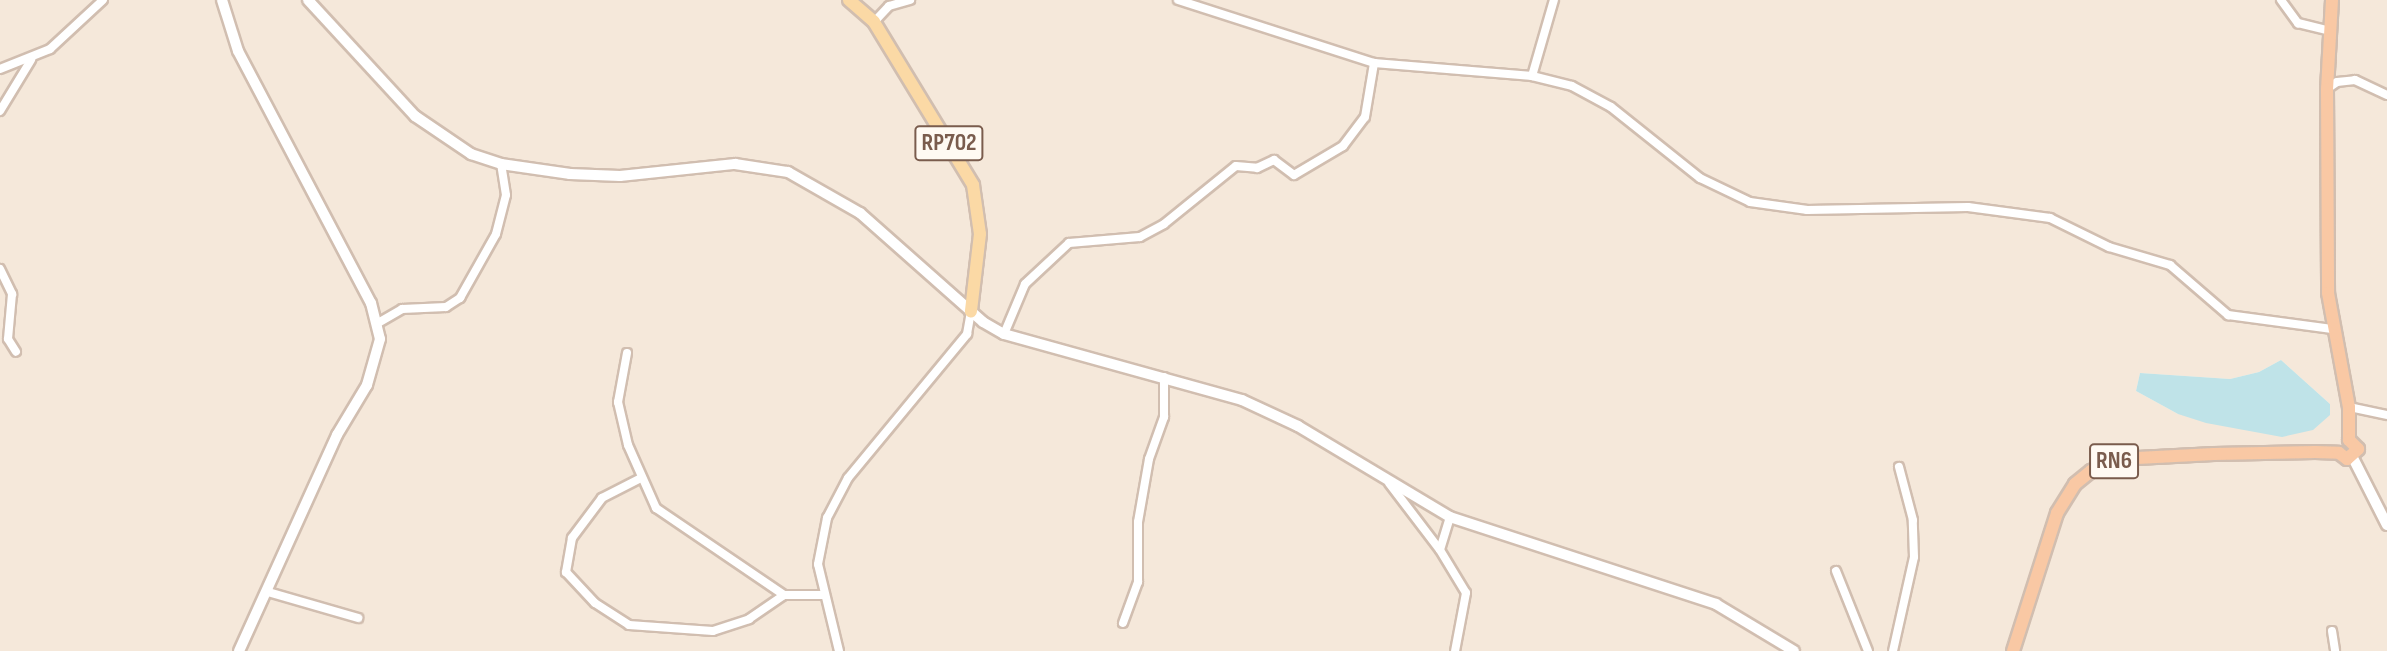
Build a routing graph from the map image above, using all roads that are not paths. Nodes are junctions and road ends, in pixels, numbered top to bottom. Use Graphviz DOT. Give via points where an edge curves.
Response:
graph roads {
  1 [pos="103,0"];
  2 [pos="222,0"];
  3 [pos="308,0"];
  4 [pos="849,0"];
  5 [pos="910,0"];
  6 [pos="1178,0"];
  7 [pos="1554,0"];
  8 [pos="2281,0"];
  9 [pos="2332,0"];
  10 [pos="873,22"];
  11 [pos="2330,31"];
  12 [pos="31,60"];
  13 [pos="1374,63"];
  14 [pos="0,69"];
  15 [pos="1532,76"];
  16 [pos="2327,89"];
  17 [pos="2387,95"];
  18 [pos="0,111"];
  19 [pos="501,164"];
  20 [pos="0,269"];
  21 [pos="971,312"];
  22 [pos="378,323"];
  23 [pos="2332,329"];
  24 [pos="1004,334"];
  25 [pos="16,352"];
  26 [pos="627,353"];
  27 [pos="1164,377"];
  28 [pos="2348,407"];
  29 [pos="2387,415"];
  30 [pos="2349,440"];
  31 [pos="2339,453"];
  32 [pos="2353,458"];
  33 [pos="1899,467"];
  34 [pos="641,478"];
  35 [pos="1388,481"];
  36 [pos="1450,517"];
  37 [pos="2387,525"];
  38 [pos="1440,550"];
  39 [pos="1836,572"];
  40 [pos="268,592"];
  41 [pos="784,595"];
  42 [pos="823,595"];
  43 [pos="358,618"];
  44 [pos="1123,623"];
  45 [pos="2332,631"];
  46 [pos="239,651"];
  47 [pos="838,651"];
  48 [pos="1455,651"];
  49 [pos="1794,651"];
  50 [pos="1868,651"];
  51 [pos="1893,651"];
  52 [pos="2012,651"];
  53 [pos="2335,651"];
  1 -- 12 [label="street" via="70,33"];
  2 -- 22 [label="main road" via="238,51"];
  3 -- 19 [label="main road" via="415,116 443,139"];
  4 -- 10 [label="main road, RP702"];
  5 -- 10 [label="street" via="889,6"];
  6 -- 13 [label="street"];
  7 -- 15 [label="street"];
  8 -- 11 [label="street" via="2298,23"];
  9 -- 11 [label="highway"];
  10 -- 21 [label="main road, RP702" via="973,185 979,234"];
  11 -- 16 [label="highway"];
  12 -- 14 [label="street"];
  12 -- 18 [label="street"];
  13 -- 15 [label="street"];
  13 -- 24 [label="street" via="1365,117 1343,146 1294,175 1286,174 1276,161 1257,168 1236,166 1164,223 1140,236 1069,243 1026,284"];
  15 -- 23 [label="street" via="1592,95 1672,160 1749,202 1807,210 1968,207 2050,218 2109,247 2170,265 2228,314"];
  16 -- 17 [label="street" via="2337,82 2355,80"];
  16 -- 23 [label="highway"];
  19 -- 21 [label="main road" via="620,176 735,164 788,172 860,213"];
  19 -- 22 [label="street" via="506,195 496,234 460,298 446,307 402,309"];
  20 -- 25 [label="street" via="12,294 8,339"];
  21 -- 24 [label="main road"];
  21 -- 42 [label="street" via="967,334 848,478 833,504 819,544"];
  22 -- 40 [label="main road" via="378,359 337,436"];
  23 -- 28 [label="highway"];
  24 -- 27 [label="main road"];
  26 -- 34 [label="street" via="618,402"];
  27 -- 35 [label="main road" via="1267,411"];
  27 -- 44 [label="street" via="1164,417 1149,459 1138,522 1138,582"];
  28 -- 29 [label="street"];
  28 -- 30 [label="highway"];
  30 -- 31 [label="highway" via="2341,442"];
  30 -- 32 [label="highway" via="2358,449"];
  31 -- 32 [label="highway, RN6"];
  31 -- 52 [label="highway, RN6" via="2118,459 2091,471 2075,484 2057,513"];
  32 -- 37 [label="main road"];
  33 -- 51 [label="street" via="1913,520 1914,557"];
  34 -- 41 [label="street" via="651,501 668,520"];
  34 -- 41 [label="street" via="601,498 572,538 566,572 583,594 629,625 686,631 733,625"];
  35 -- 36 [label="main road"];
  35 -- 38 [label="street"];
  36 -- 38 [label="street"];
  36 -- 49 [label="main road" via="1716,604"];
  38 -- 48 [label="street" via="1466,593"];
  39 -- 50 [label="street"];
  40 -- 43 [label="street"];
  40 -- 46 [label="main road"];
  41 -- 42 [label="street"];
  42 -- 47 [label="street"];
  45 -- 53 [label="street"];
}
